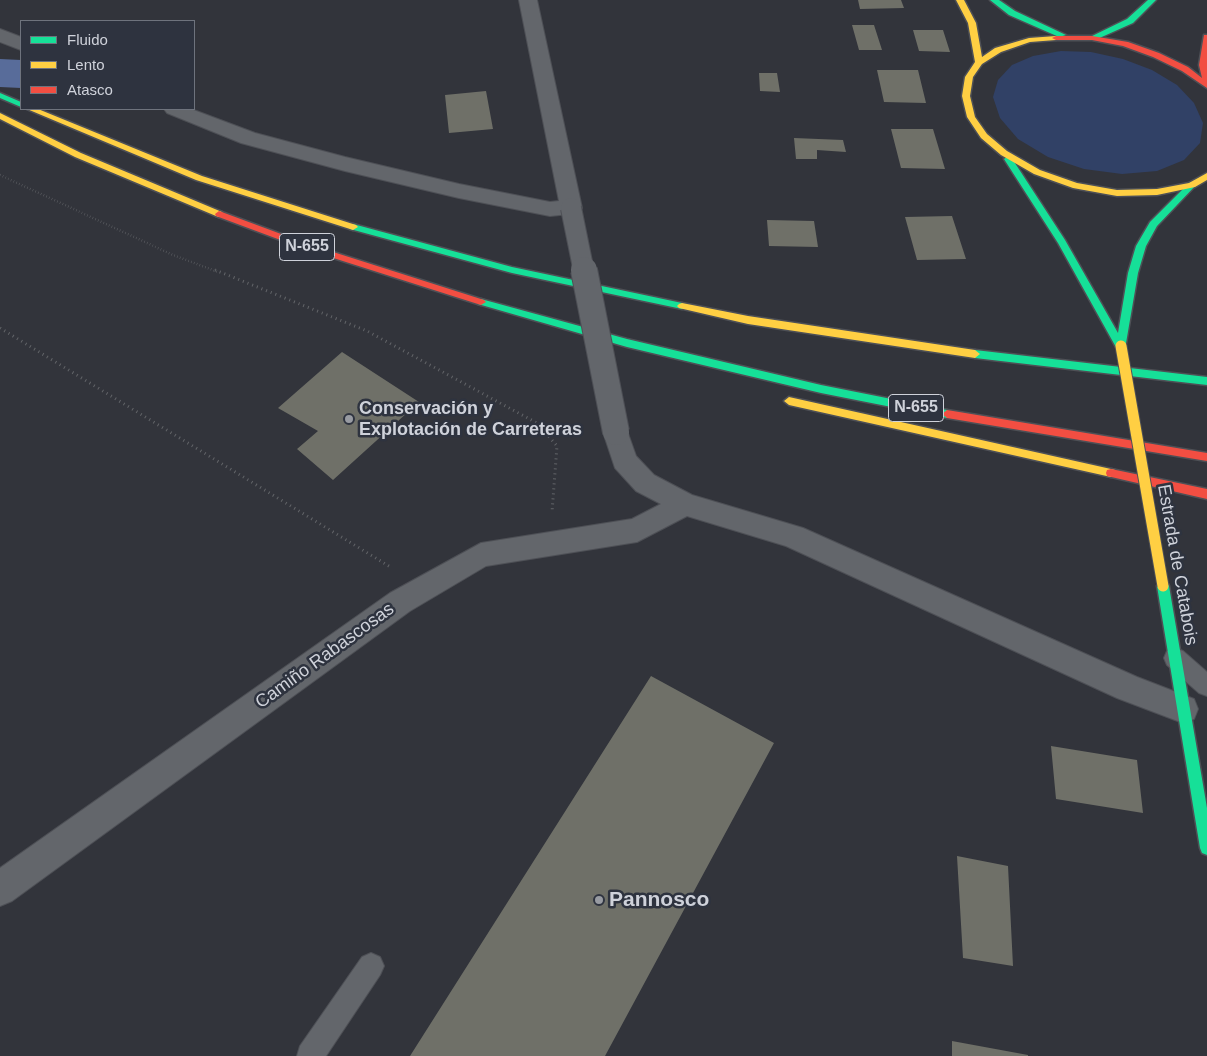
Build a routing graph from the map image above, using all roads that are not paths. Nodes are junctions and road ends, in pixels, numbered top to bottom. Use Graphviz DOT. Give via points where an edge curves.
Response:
graph roads {
  1 [pos="528,0"];
  2 [pos="960,0"];
  3 [pos="994,0"];
  4 [pos="1152,0"];
  5 [pos="0,35"];
  6 [pos="1066,36"];
  7 [pos="1207,37"];
  8 [pos="1092,38"];
  9 [pos="20,44"];
  10 [pos="979,62"];
  11 [pos="1207,82"];
  12 [pos="1207,86"];
  13 [pos="0,95"];
  14 [pos="20,104"];
  15 [pos="33,110"];
  16 [pos="177,110"];
  17 [pos="0,116"];
  18 [pos="1004,154"];
  19 [pos="1207,176"];
  20 [pos="1192,185"];
  21 [pos="571,208"];
  22 [pos="628,343"];
  23 [pos="1121,346"];
  24 [pos="696,372"];
  25 [pos="1207,381"];
  26 [pos="778,398"];
  27 [pos="1207,457"];
  28 [pos="1207,494"];
  29 [pos="685,504"];
  30 [pos="1175,658"];
  31 [pos="1207,686"];
  32 [pos="1184,709"];
  33 [pos="1207,848"];
  34 [pos="0,889"];
  35 [pos="371,966"];
  36 [pos="310,1056"];
  1 -- 21 [label="street"];
  2 -- 10 [label="main road" via="972,23"];
  3 -- 6 [label="main road" via="1028,21"];
  4 -- 8 [label="main road" via="1130,21"];
  5 -- 9 [label="street"];
  6 -- 8 [label="main road"];
  6 -- 10 [label="main road" via="1029,40 998,50"];
  7 -- 11 [label="main road" via="1202,65"];
  8 -- 12 [label="main road" via="1125,44 1156,55 1185,69"];
  10 -- 18 [label="main road" via="969,77 966,96 971,117 984,136"];
  13 -- 14 [label="main road"];
  15 -- 25 [label="main road" via="200,178 384,237 512,270 748,320 1017,360"];
  16 -- 21 [label="street" via="248,138 345,164 550,209"];
  17 -- 22 [label="main road, N-655" via="78,155 233,220 514,313"];
  18 -- 20 [label="main road" via="1052,178 1117,193 1157,192"];
  18 -- 23 [label="main road" via="1062,242"];
  19 -- 20 [label="main road"];
  20 -- 23 [label="main road" via="1153,224 1141,246 1133,273"];
  21 -- 29 [label="street, bridge" via="624,461 645,483"];
  22 -- 24 [label="main road"];
  22 -- 27 [label="main road, N-655" via="821,389 979,420"];
  23 -- 30 [label="main road, Estrada de Catabois, bridge"];
  26 -- 28 [label="main road"];
  29 -- 32 [label="street" via="793,536 1128,688"];
  29 -- 34 [label="street, Camiño Rabascosas" via="637,530 481,555 400,602"];
  30 -- 31 [label="lane"];
  30 -- 32 [label="main road, Estrada de Catabois"];
  32 -- 33 [label="main road, Estrada de Catabois"];
  35 -- 36 [label="lane"];
}
